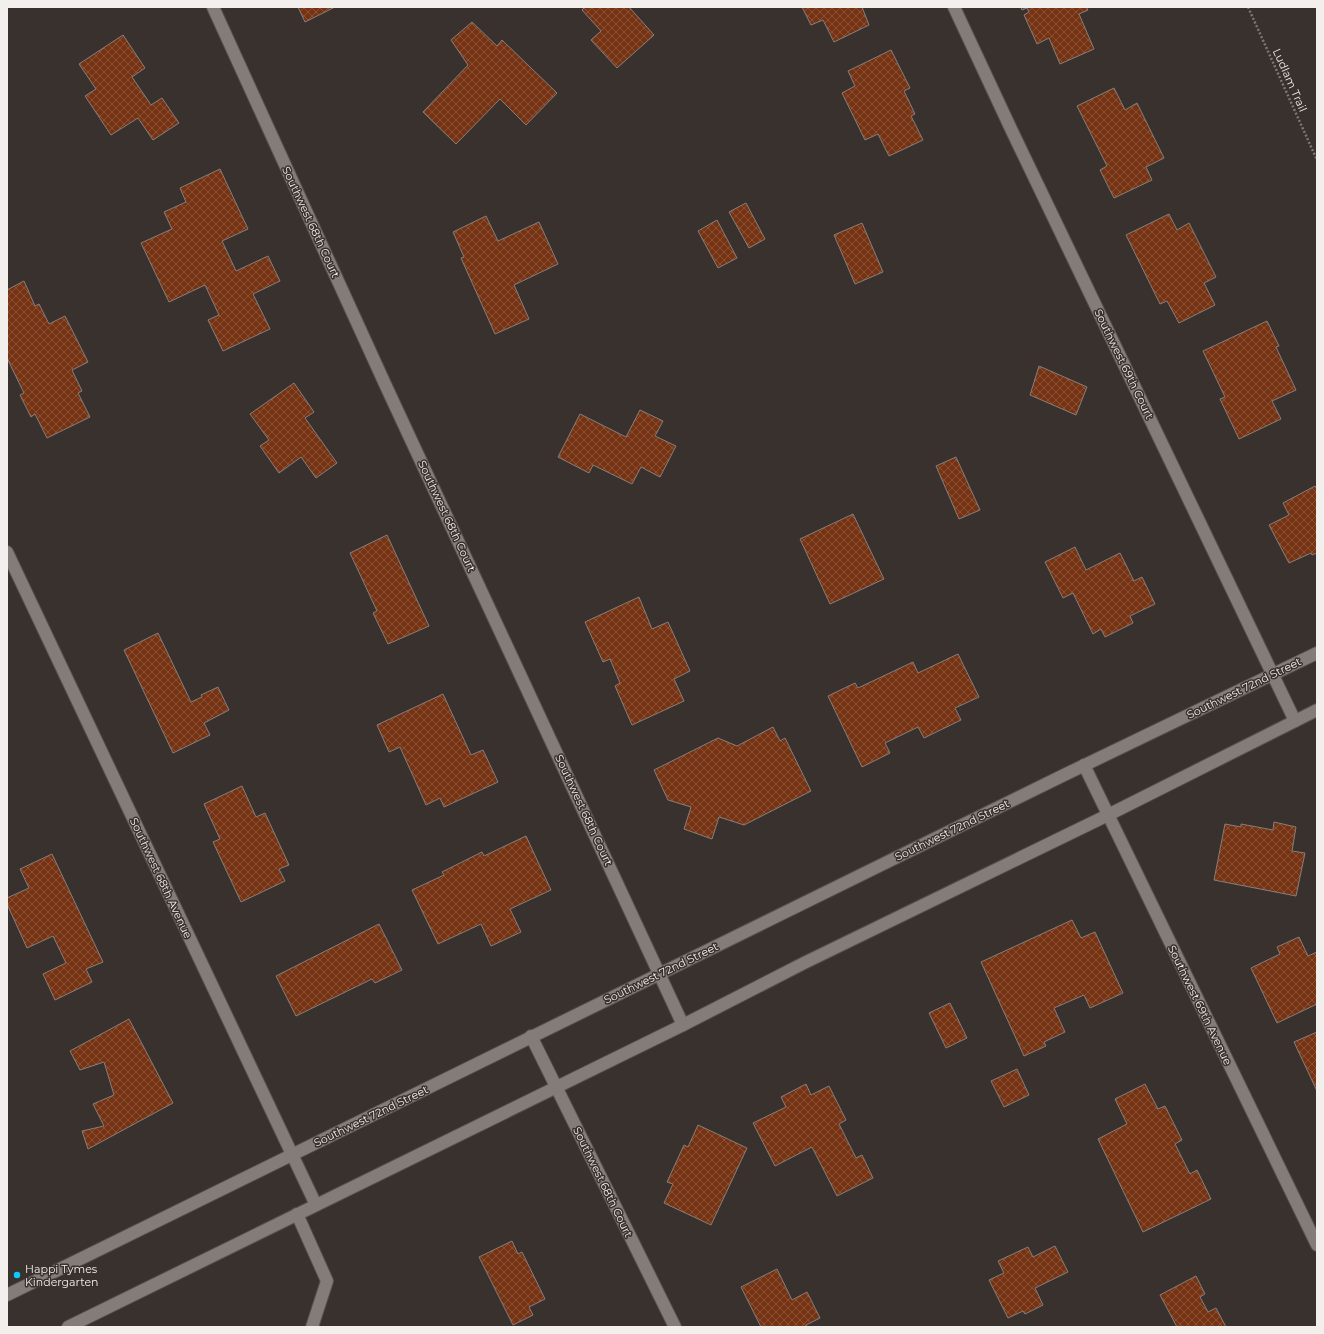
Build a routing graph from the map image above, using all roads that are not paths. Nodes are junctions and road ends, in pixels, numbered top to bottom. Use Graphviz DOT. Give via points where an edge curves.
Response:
graph roads {
  1 [pos="213,7"];
  2 [pos="954,7"];
  3 [pos="7,552"];
  4 [pos="1317,653"];
  5 [pos="1273,675"];
  6 [pos="1317,710"];
  7 [pos="1295,721"];
  8 [pos="1084,765"];
  9 [pos="1108,815"];
  10 [pos="659,974"];
  11 [pos="683,1025"];
  12 [pos="531,1036"];
  13 [pos="556,1086"];
  14 [pos="292,1154"];
  15 [pos="316,1204"];
  16 [pos="297,1214"];
  17 [pos="1317,1245"];
  18 [pos="7,1295"];
  19 [pos="68,1327"];
  20 [pos="312,1327"];
  21 [pos="675,1327"];
  1 -- 10 [label="street, Southwest 68th Court"];
  2 -- 5 [label="street, Southwest 69th Court"];
  3 -- 14 [label="street, Southwest 68th Avenue"];
  4 -- 5 [label="street, Southwest 72nd Street"];
  5 -- 7 [label="street, Southwest 69th Court"];
  5 -- 8 [label="street, Southwest 72nd Street"];
  6 -- 7 [label="street"];
  7 -- 9 [label="street"];
  8 -- 9 [label="street, Southwest 69th Avenue"];
  8 -- 10 [label="street, Southwest 72nd Street"];
  9 -- 11 [label="street"];
  9 -- 17 [label="street, Southwest 69th Avenue"];
  10 -- 11 [label="street, Southwest 68th Court"];
  10 -- 12 [label="street, Southwest 72nd Street"];
  11 -- 13 [label="street"];
  12 -- 13 [label="street, Southwest 68th Court"];
  12 -- 14 [label="street, Southwest 72nd Street"];
  13 -- 15 [label="street"];
  13 -- 21 [label="street, Southwest 68th Court"];
  14 -- 15 [label="street, Southwest 68th Avenue"];
  14 -- 18 [label="street, Southwest 72nd Street"];
  15 -- 16 [label="street"];
  16 -- 19 [label="street"];
  16 -- 20 [label="street" via="327,1281"];
}
